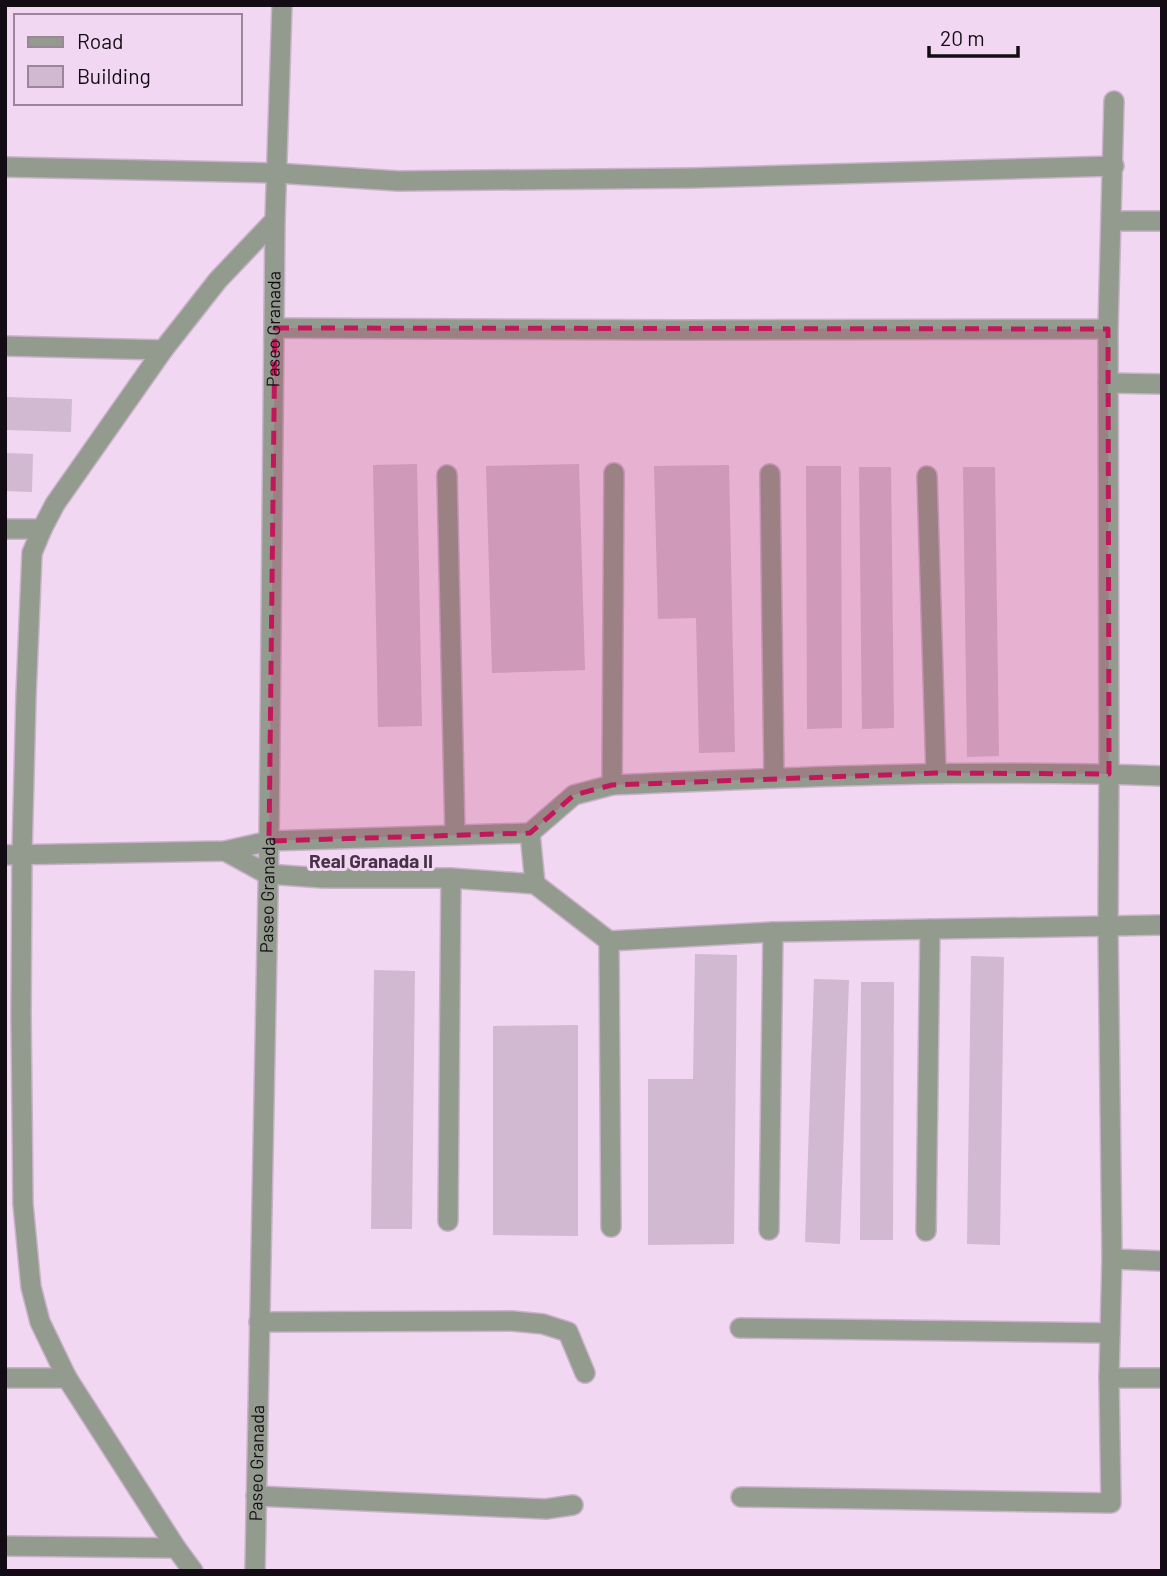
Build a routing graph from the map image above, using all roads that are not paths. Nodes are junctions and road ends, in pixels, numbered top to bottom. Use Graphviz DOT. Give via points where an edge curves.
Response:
graph roads {
  1 [pos="282,5"];
  2 [pos="1114,101"];
  3 [pos="1114,166"];
  4 [pos="5,167"];
  5 [pos="276,173"];
  6 [pos="275,220"];
  7 [pos="1112,221"];
  8 [pos="1162,221"];
  9 [pos="275,328"];
  10 [pos="1108,329"];
  11 [pos="5,346"];
  12 [pos="163,351"];
  13 [pos="1108,383"];
  14 [pos="1162,384"];
  15 [pos="614,473"];
  16 [pos="770,474"];
  17 [pos="447,475"];
  18 [pos="927,476"];
  19 [pos="5,529"];
  20 [pos="42,529"];
  21 [pos="5,696"];
  22 [pos="26,696"];
  23 [pos="936,773"];
  24 [pos="1110,775"];
  25 [pos="1162,776"];
  26 [pos="774,778"];
  27 [pos="612,785"];
  28 [pos="530,833"];
  29 [pos="455,835"];
  30 [pos="269,841"];
  31 [pos="225,850"];
  32 [pos="13,854"];
  33 [pos="267,874"];
  34 [pos="451,878"];
  35 [pos="535,884"];
  36 [pos="1162,925"];
  37 [pos="1108,927"];
  38 [pos="930,929"];
  39 [pos="773,932"];
  40 [pos="609,941"];
  41 [pos="13,1015"];
  42 [pos="14,1204"];
  43 [pos="448,1222"];
  44 [pos="611,1227"];
  45 [pos="769,1230"];
  46 [pos="926,1231"];
  47 [pos="1112,1259"];
  48 [pos="1162,1261"];
  49 [pos="259,1322"];
  50 [pos="740,1328"];
  51 [pos="1110,1333"];
  52 [pos="585,1373"];
  53 [pos="5,1378"];
  54 [pos="67,1378"];
  55 [pos="1108,1378"];
  56 [pos="1162,1378"];
  57 [pos="256,1496"];
  58 [pos="741,1497"];
  59 [pos="573,1505"];
  60 [pos="5,1546"];
  61 [pos="176,1548"];
  62 [pos="193,1571"];
  63 [pos="255,1571"];
  1 -- 5 [label="street, Paseo Granada"];
  2 -- 3 [label="street"];
  3 -- 5 [label="street" via="398,181"];
  3 -- 7 [label="street"];
  4 -- 5 [label="street"];
  5 -- 6 [label="street, Paseo Granada"];
  6 -- 9 [label="street, Paseo Granada"];
  6 -- 12 [label="street" via="218,280"];
  7 -- 8 [label="street"];
  7 -- 10 [label="street"];
  9 -- 10 [label="street"];
  9 -- 30 [label="street, Paseo Granada"];
  10 -- 13 [label="street"];
  11 -- 12 [label="street"];
  12 -- 20 [label="street"];
  13 -- 14 [label="street"];
  13 -- 24 [label="street"];
  15 -- 27 [label="street"];
  16 -- 26 [label="street"];
  17 -- 29 [label="street"];
  18 -- 23 [label="street"];
  19 -- 20 [label="street"];
  20 -- 22 [label="street" via="32,554"];
  21 -- 22 [label="street"];
  22 -- 32 [label="street"];
  23 -- 24 [label="street"];
  23 -- 26 [label="street"];
  24 -- 25 [label="street"];
  24 -- 37 [label="street"];
  26 -- 27 [label="street"];
  27 -- 28 [label="street" via="574,795"];
  28 -- 29 [label="street"];
  28 -- 35 [label="street"];
  29 -- 30 [label="street"];
  30 -- 31 [label="street"];
  30 -- 33 [label="street, Paseo Granada"];
  31 -- 32 [label="street"];
  31 -- 33 [label="street"];
  32 -- 41 [label="street"];
  33 -- 34 [label="street"];
  33 -- 49 [label="street, Paseo Granada"];
  34 -- 35 [label="street"];
  34 -- 43 [label="street"];
  35 -- 40 [label="street"];
  36 -- 37 [label="street"];
  37 -- 38 [label="street"];
  37 -- 47 [label="street"];
  38 -- 39 [label="street"];
  38 -- 46 [label="street"];
  39 -- 40 [label="street"];
  39 -- 45 [label="street"];
  40 -- 44 [label="street"];
  41 -- 42 [label="street"];
  42 -- 54 [label="street" via="40,1322"];
  47 -- 48 [label="street"];
  47 -- 51 [label="street"];
  49 -- 52 [label="street" via="543,1324 568,1332"];
  49 -- 57 [label="street, Paseo Granada"];
  50 -- 51 [label="street"];
  51 -- 55 [label="street"];
  53 -- 54 [label="street"];
  54 -- 61 [label="street"];
  55 -- 56 [label="street"];
  55 -- 58 [label="street" via="1111,1503"];
  57 -- 59 [label="street" via="546,1509"];
  57 -- 63 [label="street, Paseo Granada"];
  60 -- 61 [label="street"];
  61 -- 62 [label="street"];
}
